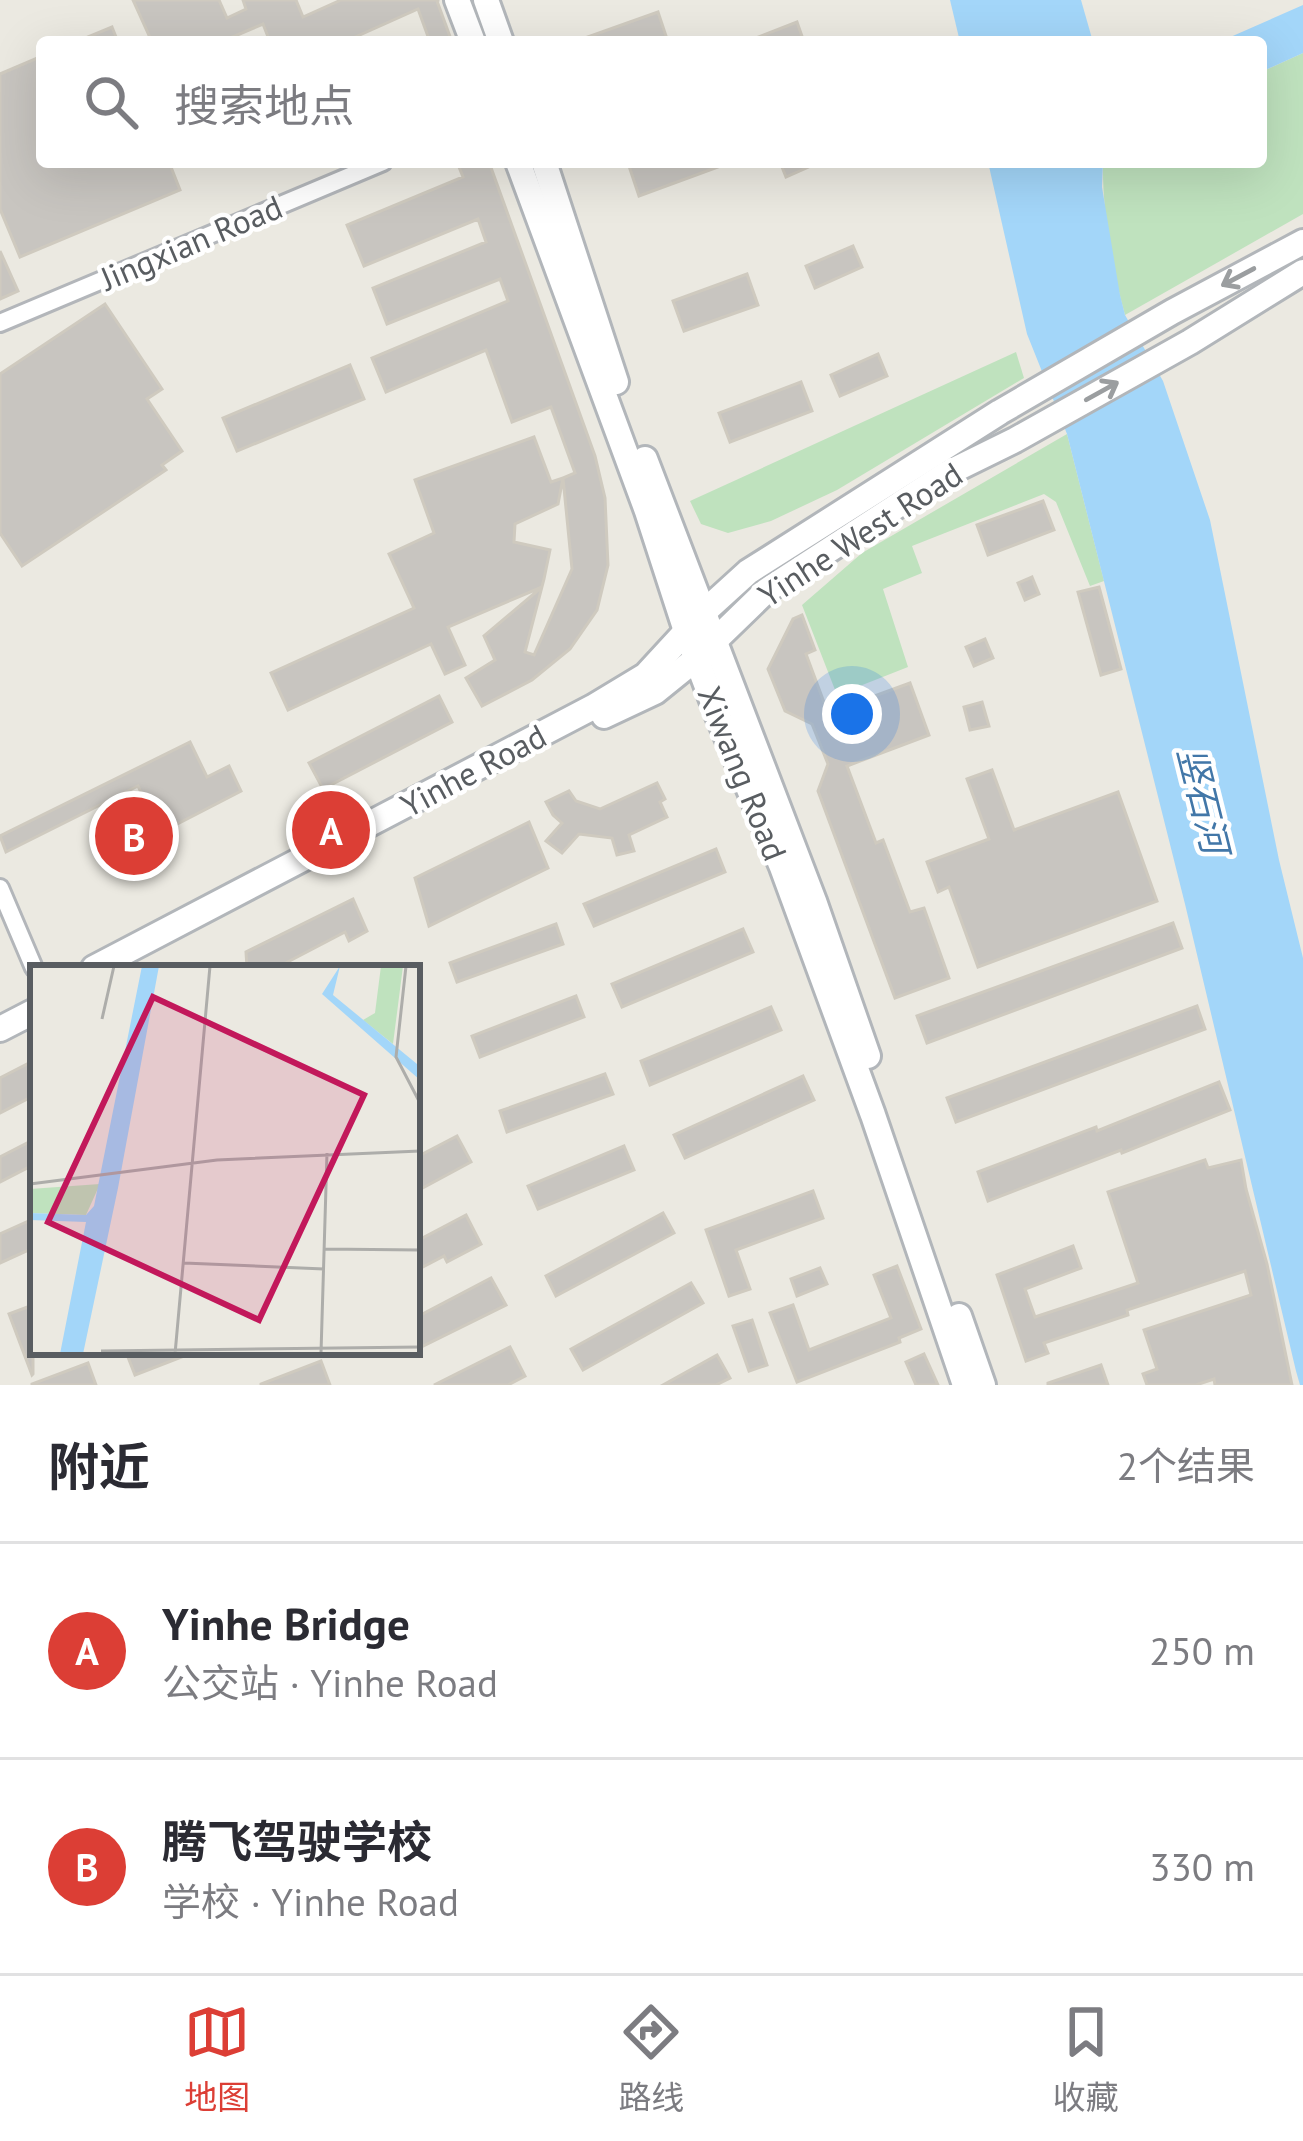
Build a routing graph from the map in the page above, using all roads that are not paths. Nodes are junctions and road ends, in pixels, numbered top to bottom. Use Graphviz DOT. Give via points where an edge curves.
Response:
graph roads {
  1 [pos="457,0"];
  2 [pos="486,0"];
  3 [pos="471,36"];
  4 [pos="499,36"];
  5 [pos="369,168"];
  6 [pos="520,168"];
  7 [pos="546,168"];
  8 [pos="1303,242"];
  9 [pos="1303,272"];
  10 [pos="0,322"];
  11 [pos="704,612"];
  12 [pos="686,632"];
  13 [pos="705,649"];
  14 [pos="0,888"];
  15 [pos="33,965"];
  16 [pos="100,965"];
  17 [pos="123,965"];
  18 [pos="30,1001"];
  19 [pos="30,1014"];
  20 [pos="0,1017"];
  21 [pos="0,1029"];
  22 [pos="965,1385"];
  23 [pos="983,1385"];
  1 -- 3 [label="main road"];
  2 -- 4 [label="main road"];
  5 -- 10 [label="street, Jingxian Road"];
  6 -- 12 [label="main road, Xiwang Road"];
  7 -- 11 [label="main road, Xiwang Road"];
  8 -- 11 [label="main road, Yinhe West Road, one-way" via="1000,412 748,572"];
  13 -- 9 [label="main road, Yinhe West Road, one-way" via="766,591 946,474"];
  11 -- 12 [label="main road, Yinhe Road"];
  11 -- 13 [label="main road, Xiwang Road"];
  12 -- 13 [label="main road, Xiwang Road"];
  12 -- 16 [label="main road, Yinhe Road" via="646,675 593,707"];
  13 -- 17 [label="main road, Yinhe Road" via="655,692"];
  13 -- 22 [label="main road, Xiwang Road"];
  13 -- 23 [label="main road, Xiwang Road" via="814,901"];
  14 -- 15 [label="street"];
  18 -- 20 [label="main road"];
  19 -- 21 [label="main road"];
}
